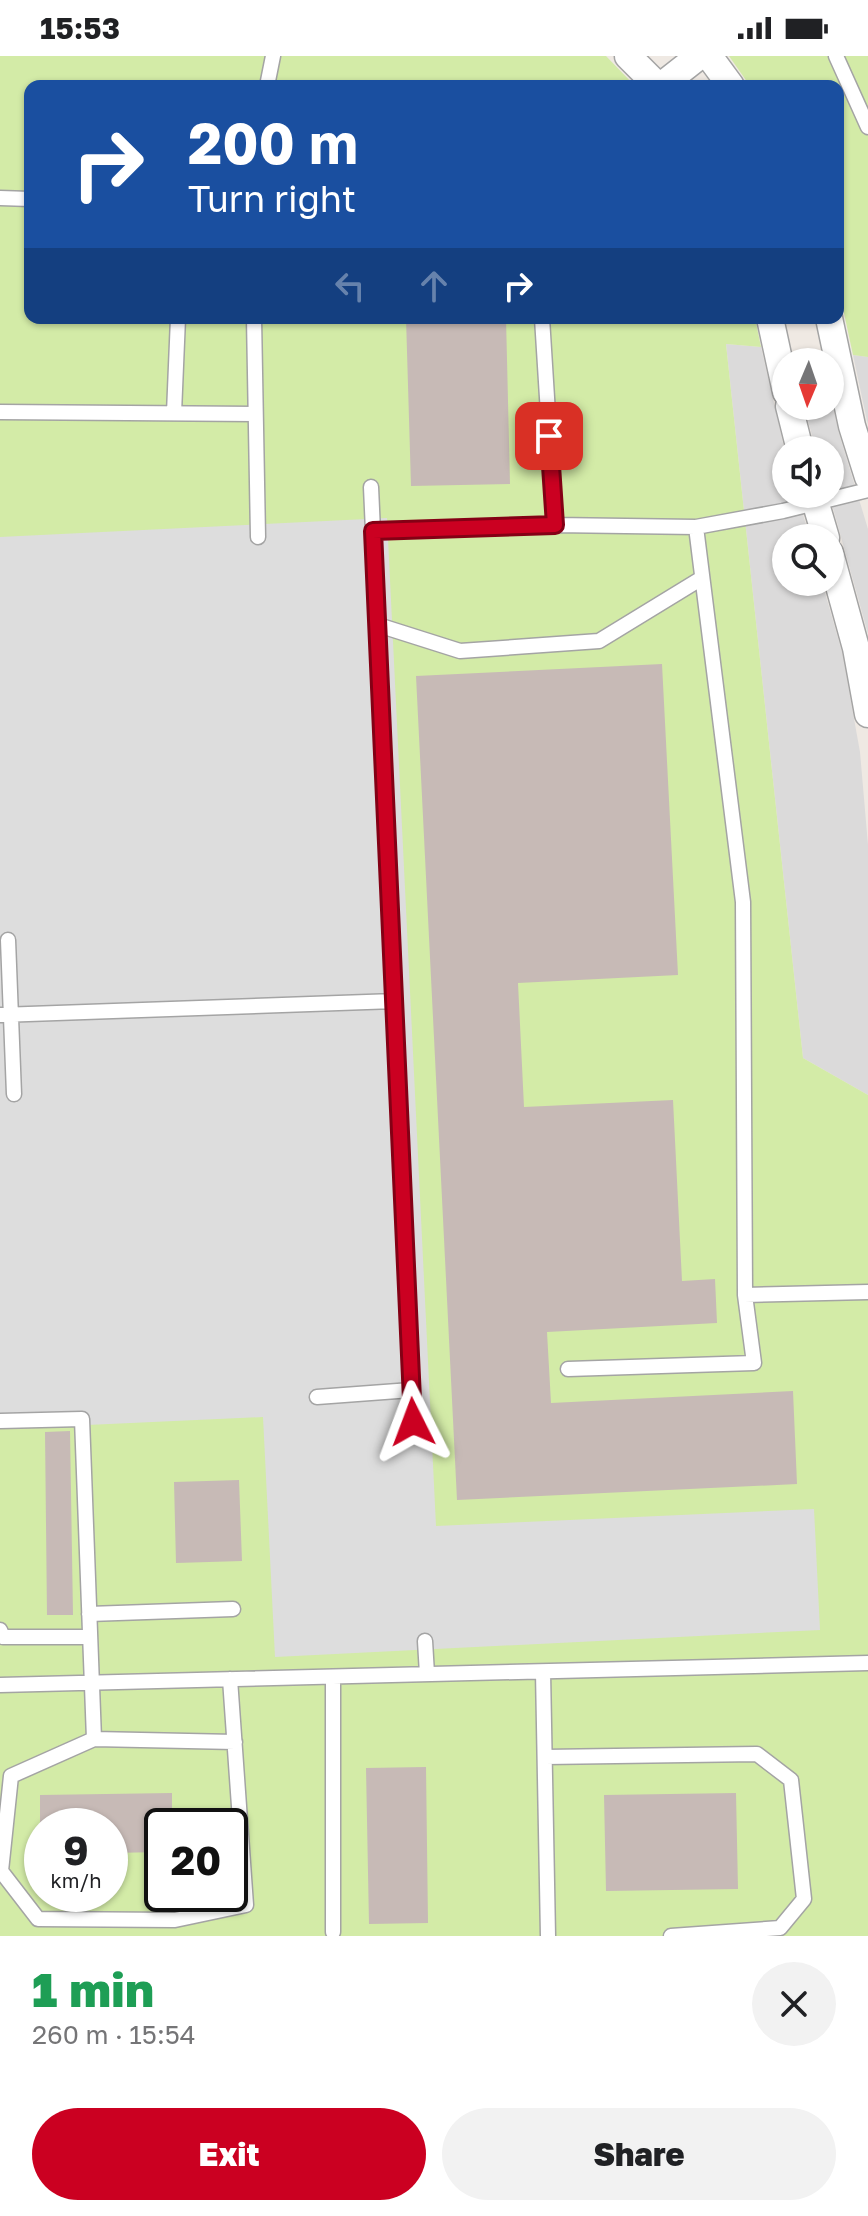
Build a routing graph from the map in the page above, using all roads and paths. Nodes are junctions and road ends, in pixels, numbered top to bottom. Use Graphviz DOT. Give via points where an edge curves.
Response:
graph roads {
  1 [pos="273,56"];
  2 [pos="628,56"];
  3 [pos="699,56"];
  4 [pos="709,56"];
  5 [pos="836,56"];
  6 [pos="268,80"];
  7 [pos="654,80"];
  8 [pos="668,80"];
  9 [pos="727,80"];
  10 [pos="868,127"];
  11 [pos="0,198"];
  12 [pos="24,199"];
  13 [pos="178,324"];
  14 [pos="254,324"];
  15 [pos="542,324"];
  16 [pos="771,324"];
  17 [pos="830,324"];
  18 [pos="776,348"];
  19 [pos="0,412"];
  20 [pos="174,413"];
  21 [pos="255,414"];
  22 [pos="868,477"];
  23 [pos="371,487"];
  24 [pos="868,490"];
  25 [pos="844,494"];
  26 [pos="776,508"];
  27 [pos="555,525"];
  28 [pos="696,527"];
  29 [pos="373,531"];
  30 [pos="258,537"];
  31 [pos="702,578"];
  32 [pos="842,596"];
  33 [pos="378,625"];
  34 [pos="868,714"];
  35 [pos="8,940"];
  36 [pos="395,1001"];
  37 [pos="6,1014"];
  38 [pos="14,1094"];
  39 [pos="868,1292"];
  40 [pos="745,1295"];
  41 [pos="568,1369"];
  42 [pos="411,1390"];
  43 [pos="317,1397"];
  44 [pos="0,1421"];
  45 [pos="413,1422"];
  46 [pos="233,1609"];
  47 [pos="89,1614"];
  48 [pos="0,1630"];
  49 [pos="89,1637"];
  50 [pos="425,1641"];
  51 [pos="868,1663"];
  52 [pos="543,1672"];
  53 [pos="427,1674"];
  54 [pos="333,1677"];
  55 [pos="230,1679"];
  56 [pos="91,1683"];
  57 [pos="0,1685"];
  58 [pos="94,1739"];
  59 [pos="235,1742"];
  60 [pos="545,1757"];
  61 [pos="333,1932"];
  62 [pos="548,1936"];
  63 [pos="671,1936"];
  1 -- 6 [label="lane"];
  2 -- 7 [label="street"];
  3 -- 8 [label="street"];
  4 -- 9 [label="street"];
  5 -- 10 [label="lane"];
  11 -- 12 [label="lane"];
  13 -- 20 [label="lane"];
  14 -- 21 [label="lane"];
  15 -- 27 [label="lane"];
  16 -- 18 [label="street"];
  17 -- 22 [label="street"];
  19 -- 20 [label="lane"];
  20 -- 21 [label="lane"];
  21 -- 30 [label="lane"];
  23 -- 29 [label="lane"];
  24 -- 25 [label="lane"];
  26 -- 28 [label="lane"];
  27 -- 28 [label="lane"];
  27 -- 29 [label="lane"];
  28 -- 31 [label="lane"];
  29 -- 33 [label="lane"];
  31 -- 33 [label="lane" via="599,641 460,651"];
  31 -- 40 [label="lane" via="743,902"];
  32 -- 34 [label="street"];
  33 -- 36 [label="lane"];
  35 -- 37 [label="lane"];
  36 -- 37 [label="lane"];
  36 -- 42 [label="lane"];
  37 -- 38 [label="lane"];
  39 -- 40 [label="lane"];
  40 -- 41 [label="lane" via="754,1363"];
  42 -- 43 [label="lane"];
  42 -- 45 [label="lane"];
  44 -- 47 [label="lane" via="82,1419"];
  46 -- 47 [label="lane"];
  47 -- 49 [label="lane"];
  48 -- 49 [label="lane" via="3,1637"];
  49 -- 56 [label="lane"];
  50 -- 53 [label="lane"];
  51 -- 52 [label="lane"];
  52 -- 53 [label="lane"];
  52 -- 60 [label="lane"];
  53 -- 54 [label="lane"];
  54 -- 55 [label="lane"];
  54 -- 61 [label="lane"];
  55 -- 56 [label="lane"];
  55 -- 59 [label="lane"];
  56 -- 57 [label="lane"];
  56 -- 58 [label="lane"];
  58 -- 59 [label="lane"];
  58 -- 59 [label="lane" via="11,1776 1,1871 38,1919 175,1920 246,1905"];
  60 -- 62 [label="lane"];
  60 -- 63 [label="lane" via="757,1754 791,1780 804,1899 780,1928"];
}
